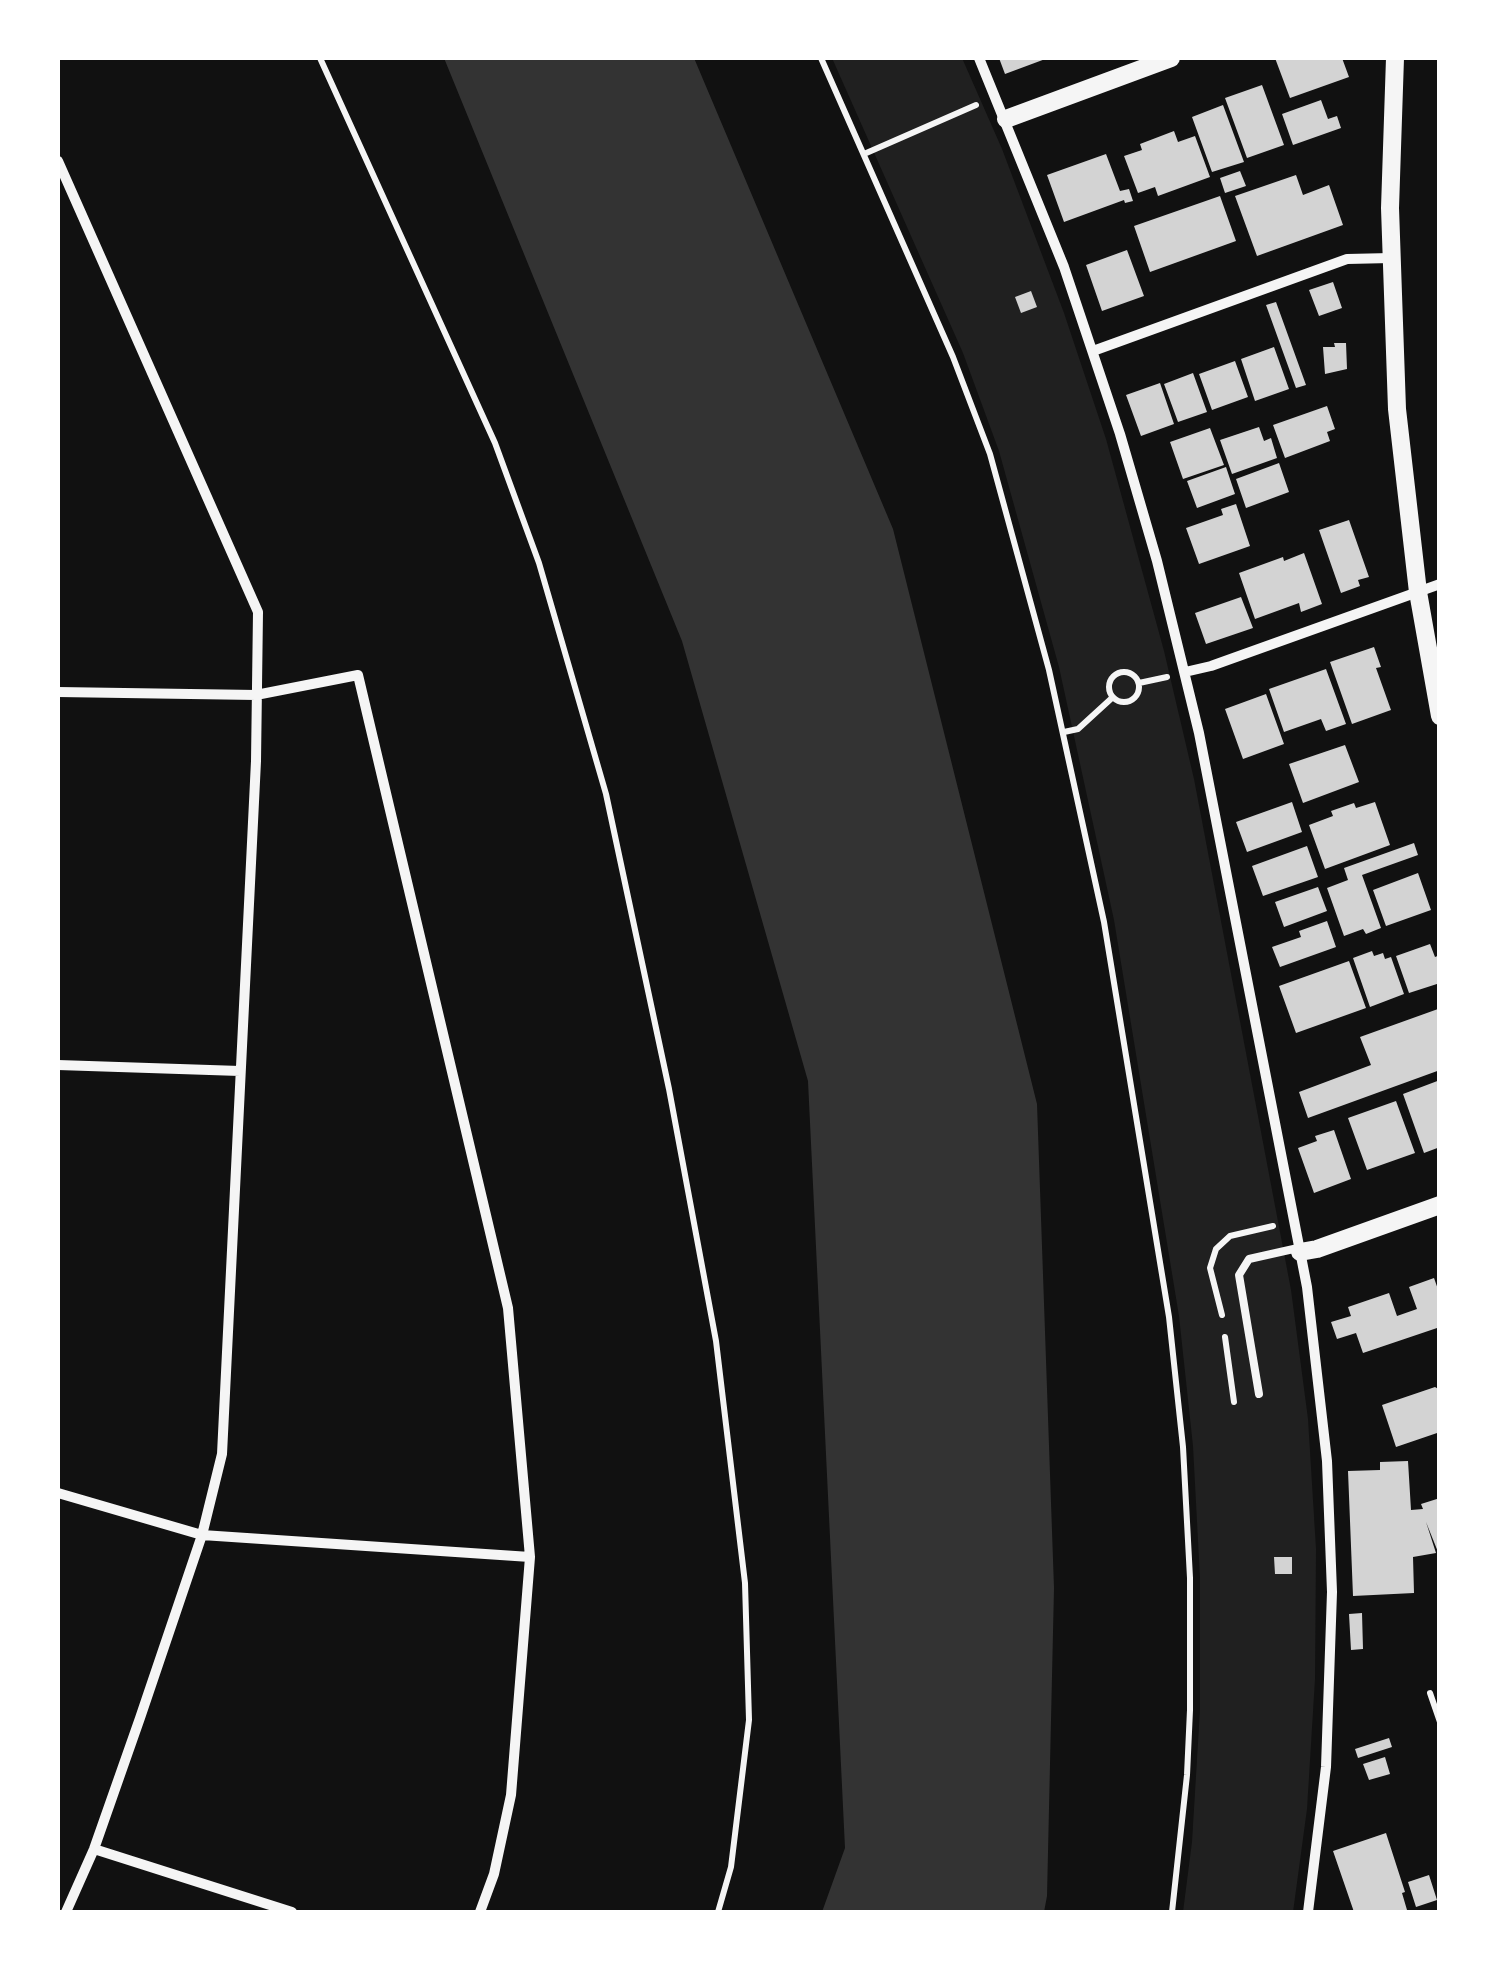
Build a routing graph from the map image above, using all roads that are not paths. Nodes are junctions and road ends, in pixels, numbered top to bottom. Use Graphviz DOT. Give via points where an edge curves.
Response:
graph roads {
  1 [pos="979,58"];
  2 [pos="1171,58"];
  3 [pos="1395,58"];
  4 [pos="1145,62"];
  5 [pos="1006,119"];
  6 [pos="58,161"];
  7 [pos="1391,258"];
  8 [pos="1094,351"];
  9 [pos="1440,584"];
  10 [pos="1418,592"];
  11 [pos="1185,672"];
  12 [pos="58,692"];
  13 [pos="256,695"];
  14 [pos="1440,716"];
  15 [pos="58,1065"];
  16 [pos="240,1070"];
  17 [pos="1440,1205"];
  18 [pos="1300,1250"];
  19 [pos="1259,1394"];
  20 [pos="58,1494"];
  21 [pos="202,1535"];
  22 [pos="530,1557"];
  23 [pos="94,1849"];
  24 [pos="66,1912"];
  25 [pos="292,1912"];
  26 [pos="480,1912"];
  27 [pos="1308,1912"];
  1 -- 5 [label="street"];
  2 -- 4 [label="street"];
  3 -- 7 [label="street"];
  4 -- 5 [label="street"];
  5 -- 8 [label="street"];
  6 -- 13 [label="street" via="258,612"];
  7 -- 8 [label="street" via="1347,260"];
  7 -- 10 [label="street" via="1397,409"];
  8 -- 11 [label="street"];
  9 -- 10 [label="street"];
  10 -- 11 [label="street"];
  10 -- 14 [label="street"];
  11 -- 18 [label="street"];
  12 -- 13 [label="street"];
  13 -- 16 [label="street"];
  13 -- 22 [label="street" via="358,675 508,1308"];
  15 -- 16 [label="street"];
  16 -- 21 [label="street" via="222,1454"];
  17 -- 18 [label="street"];
  18 -- 19 [label="lane" via="1249,1258 1239,1275"];
  18 -- 27 [label="street" via="1323,1418 1332,1592 1326,1767"];
  20 -- 21 [label="street"];
  21 -- 22 [label="street"];
  21 -- 23 [label="street"];
  22 -- 26 [label="street" via="510,1795"];
  23 -- 24 [label="street"];
  23 -- 25 [label="street"];
}
